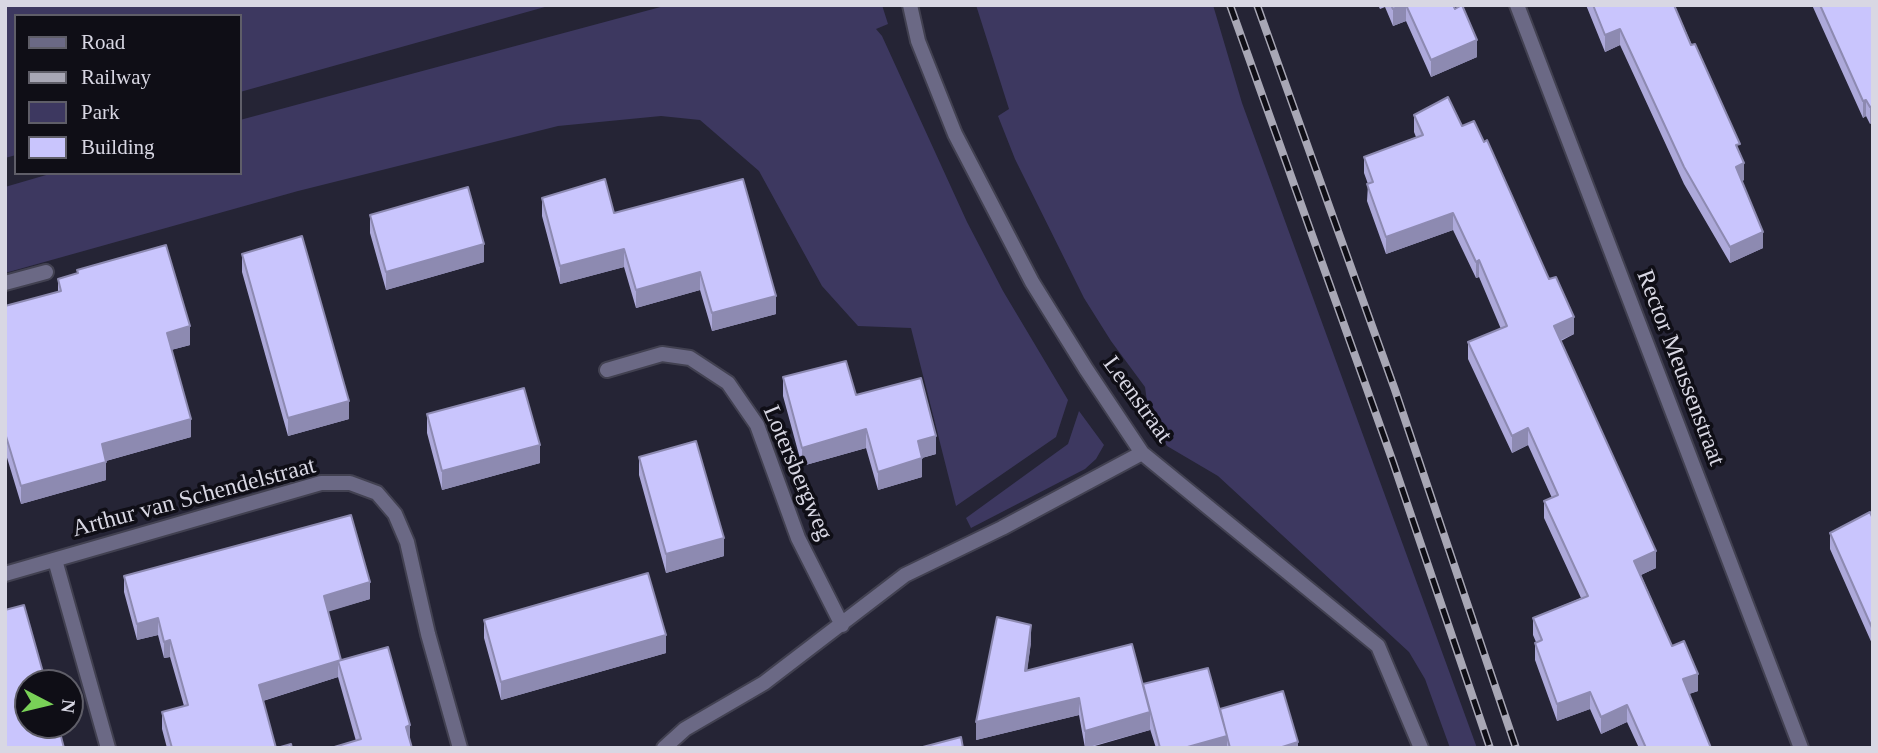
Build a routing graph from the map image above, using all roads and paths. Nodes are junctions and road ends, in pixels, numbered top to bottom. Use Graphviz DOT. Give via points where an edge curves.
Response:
graph roads {
  1 [pos="910,5"];
  2 [pos="1517,5"];
  3 [pos="46,272"];
  4 [pos="5,284"];
  5 [pos="607,370"];
  6 [pos="1142,453"];
  7 [pos="55,560"];
  8 [pos="5,574"];
  9 [pos="842,625"];
  10 [pos="108,748"];
  11 [pos="460,748"];
  12 [pos="664,748"];
  13 [pos="1421,748"];
  14 [pos="1801,748"];
  1 -- 6 [label="street, Leenstraat" via="918,41 961,146 1032,282"];
  2 -- 14 [label="street, Rector Meussenstraat"];
  3 -- 4 [label="street"];
  5 -- 9 [label="street, Lotersbergweg" via="662,354 690,358 729,383 757,425 798,538"];
  6 -- 9 [label="street" via="905,575"];
  6 -- 13 [label="street, Leenstraat" via="1378,646"];
  7 -- 8 [label="street, Arthur van Schendelstraat"];
  7 -- 10 [label="street"];
  7 -- 11 [label="street, Arthur van Schendelstraat" via="321,483 350,483 377,493 395,514 407,542"];
  9 -- 12 [label="street" via="764,683 685,729"];
}
